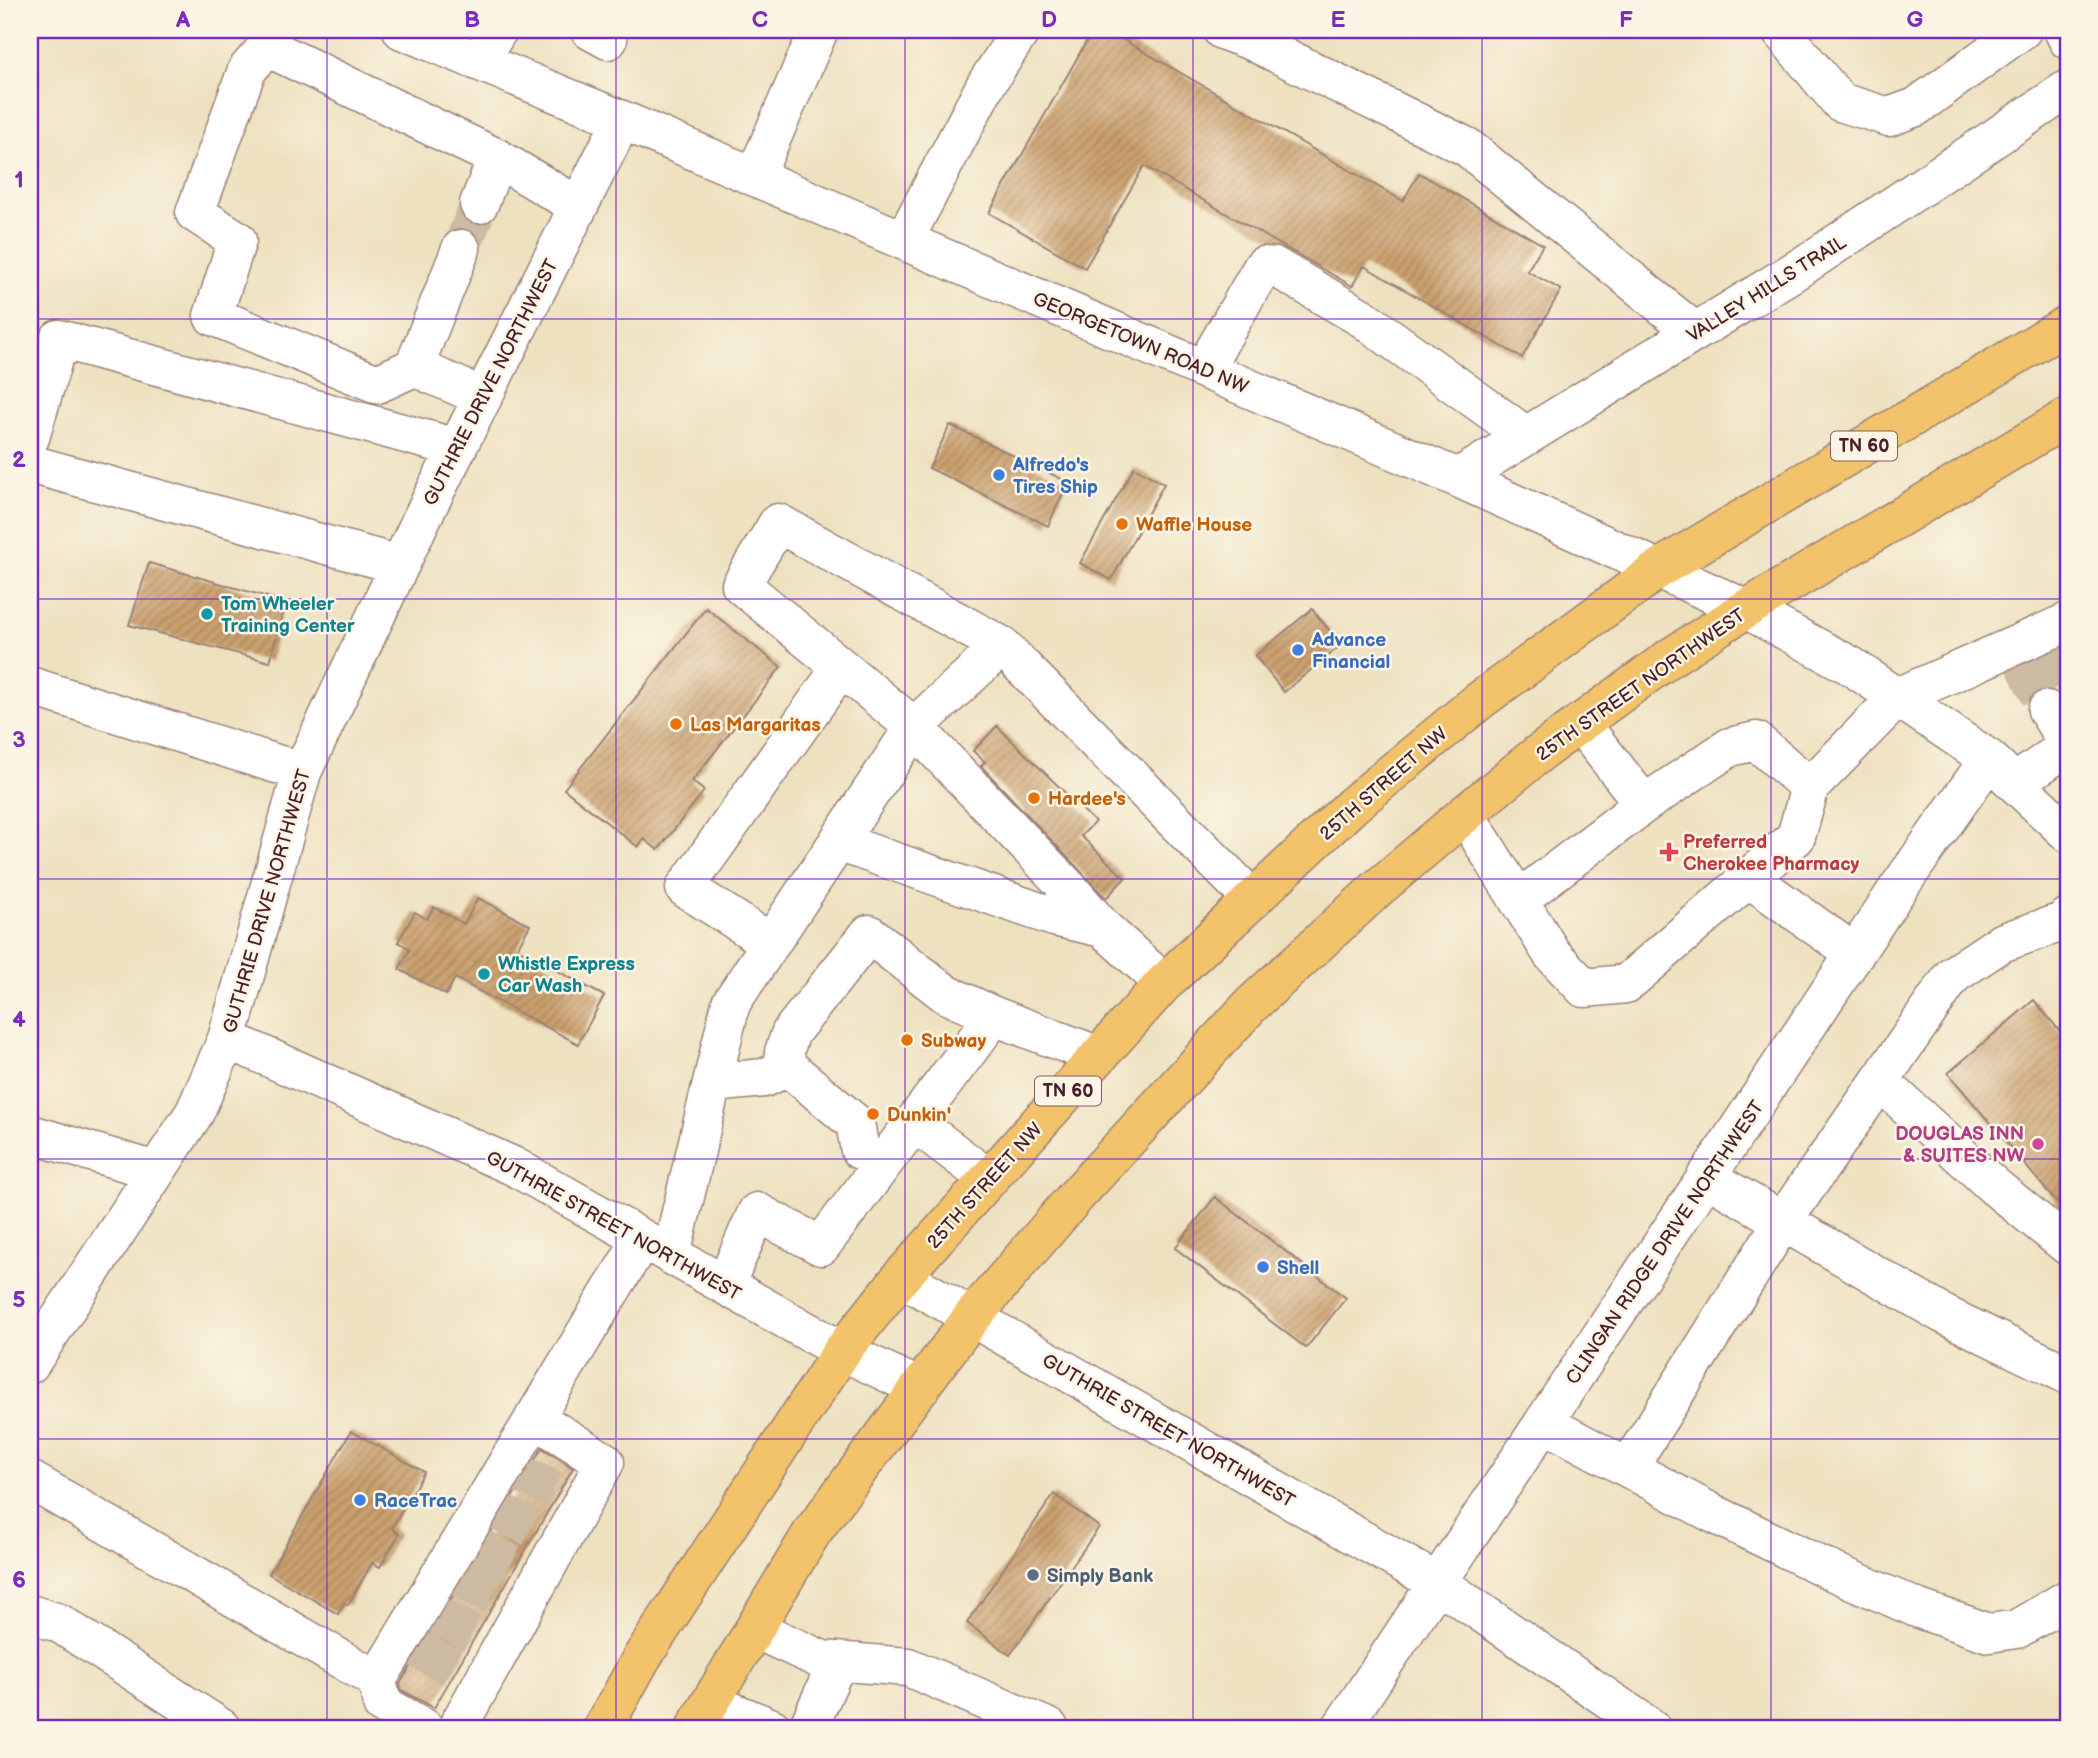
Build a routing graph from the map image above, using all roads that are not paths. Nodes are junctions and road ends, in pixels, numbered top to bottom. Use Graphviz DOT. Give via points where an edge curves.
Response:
graph roads {
  1 [pos="402,30"];
  2 [pos="819,30"];
  3 [pos="1021,30"];
  4 [pos="1222,30"];
  5 [pos="1780,30"];
  6 [pos="2022,30"];
  7 [pos="2063,30"];
  8 [pos="270,38"];
  9 [pos="2068,40"];
  10 [pos="488,46"];
  11 [pos="2068,89"];
  12 [pos="622,120"];
  13 [pos="497,158"];
  14 [pos="755,177"];
  15 [pos="479,204"];
  16 [pos="578,206"];
  17 [pos="904,240"];
  18 [pos="461,249"];
  19 [pos="2068,324"];
  20 [pos="1695,332"];
  21 [pos="414,367"];
  22 [pos="1204,369"];
  23 [pos="482,397"];
  24 [pos="2068,416"];
  25 [pos="1526,436"];
  26 [pos="30,438"];
  27 [pos="457,448"];
  28 [pos="30,464"];
  29 [pos="1458,478"];
  30 [pos="400,565"];
  31 [pos="1660,568"];
  32 [pos="1746,609"];
  33 [pos="2040,643"];
  34 [pos="1002,646"];
  35 [pos="841,668"];
  36 [pos="30,686"];
  37 [pos="1898,697"];
  38 [pos="2047,710"];
  39 [pos="1580,723"];
  40 [pos="914,727"];
  41 [pos="2068,745"];
  42 [pos="2002,771"];
  43 [pos="302,772"];
  44 [pos="1810,787"];
  45 [pos="1644,804"];
  46 [pos="1465,814"];
  47 [pos="2068,833"];
  48 [pos="838,842"];
  49 [pos="1749,878"];
  50 [pos="1253,900"];
  51 [pos="1518,900"];
  52 [pos="2068,916"];
  53 [pos="1103,928"];
  54 [pos="771,943"];
  55 [pos="1855,954"];
  56 [pos="1164,983"];
  57 [pos="994,1016"];
  58 [pos="227,1039"];
  59 [pos="1099,1056"];
  60 [pos="776,1073"];
  61 [pos="1880,1080"];
  62 [pos="712,1083"];
  63 [pos="915,1123"];
  64 [pos="30,1134"];
  65 [pos="871,1158"];
  66 [pos="156,1171"];
  67 [pos="1706,1177"];
  68 [pos="989,1179"];
  69 [pos="1783,1221"];
  70 [pos="2068,1246"];
  71 [pos="657,1247"];
  72 [pos="901,1277"];
  73 [pos="725,1285"];
  74 [pos="972,1317"];
  75 [pos="842,1351"];
  76 [pos="30,1364"];
  77 [pos="2068,1375"];
  78 [pos="920,1388"];
  79 [pos="534,1418"];
  80 [pos="1544,1423"];
  81 [pos="1628,1468"];
  82 [pos="30,1480"];
  83 [pos="1438,1583"];
  84 [pos="2068,1599"];
  85 [pos="30,1614"];
  86 [pos="755,1629"];
  87 [pos="838,1661"];
  88 [pos="377,1680"];
  89 [pos="703,1715"];
  90 [pos="221,1728"];
  91 [pos="424,1728"];
  92 [pos="457,1728"];
  93 [pos="603,1728"];
  94 [pos="772,1728"];
  95 [pos="808,1728"];
  96 [pos="1049,1728"];
  97 [pos="1341,1728"];
  98 [pos="1651,1728"];
  1 -- 10 [label="street, GEORGETOWN ROAD NW"];
  2 -- 14 [label="street"];
  3 -- 17 [label="street" via="985,86"];
  4 -- 20 [label="street" via="1467,147"];
  5 -- 6 [label="street" via="1840,103 1889,117 1916,107"];
  7 -- 9 [label="street"];
  8 -- 13 [label="street"];
  8 -- 21 [label="street" via="247,70 195,213 237,240 213,316 377,384"];
  10 -- 12 [label="street, GEORGETOWN ROAD NW"];
  11 -- 20 [label="street, VALLEY HILLS TRAIL" via="1806,264"];
  12 -- 14 [label="street, GEORGETOWN ROAD NW"];
  12 -- 16 [label="street, GUTHRIE DRIVE NORTHWEST"];
  13 -- 15 [label="street"];
  13 -- 16 [label="street"];
  14 -- 17 [label="street, GEORGETOWN ROAD NW"];
  16 -- 23 [label="street, GUTHRIE DRIVE NORTHWEST"];
  17 -- 22 [label="street, GEORGETOWN ROAD NW"];
  18 -- 21 [label="street"];
  19 -- 31 [label="highway, TN 60"];
  20 -- 25 [label="street, VALLEY HILLS TRAIL"];
  21 -- 23 [label="street"];
  22 -- 25 [label="street" via="1262,266 1275,267 1364,319"];
  22 -- 29 [label="street, GEORGETOWN ROAD NW"];
  23 -- 27 [label="street, GUTHRIE DRIVE NORTHWEST"];
  24 -- 32 [label="highway, 25TH STREET NORTHWEST"];
  25 -- 29 [label="street, VALLEY HILLS TRAIL"];
  26 -- 27 [label="street" via="59,340"];
  27 -- 30 [label="street, GUTHRIE DRIVE NORTHWEST"];
  28 -- 30 [label="street"];
  29 -- 31 [label="street, GEORGETOWN ROAD NW"];
  30 -- 43 [label="street, GUTHRIE DRIVE NORTHWEST"];
  31 -- 32 [label="street, GEORGETOWN ROAD NW"];
  31 -- 50 [label="highway, 25TH STREET NW / TN 60" via="1479,701 1353,805"];
  32 -- 37 [label="street, GEORGETOWN ROAD NW"];
  32 -- 39 [label="highway, 25TH STREET NORTHWEST"];
  33 -- 37 [label="street"];
  34 -- 35 [label="street" via="778,523 741,585"];
  34 -- 40 [label="street"];
  34 -- 50 [label="street"];
  35 -- 40 [label="street"];
  35 -- 54 [label="street" via="685,888"];
  36 -- 43 [label="street"];
  37 -- 42 [label="street, GEORGETOWN ROAD NW"];
  37 -- 44 [label="street"];
  38 -- 41 [label="street"];
  39 -- 45 [label="street"];
  39 -- 46 [label="highway, 25TH STREET NORTHWEST"];
  40 -- 48 [label="street"];
  40 -- 53 [label="street"];
  41 -- 42 [label="street"];
  42 -- 47 [label="street, GEORGETOWN ROAD NW"];
  42 -- 55 [label="street, CLINGAN RIDGE DRIVE NORTHWEST"];
  43 -- 58 [label="street, GUTHRIE DRIVE NORTHWEST"];
  44 -- 45 [label="street" via="1756,741 1730,747"];
  44 -- 49 [label="street" via="1796,837"];
  45 -- 51 [label="street"];
  46 -- 51 [label="street"];
  46 -- 74 [label="highway, 25TH STREET NORTHWEST" via="1251,1005"];
  48 -- 53 [label="street" via="1054,917"];
  48 -- 54 [label="street"];
  49 -- 51 [label="street" via="1626,984 1584,988 1552,954"];
  49 -- 55 [label="street"];
  50 -- 56 [label="highway, 25TH STREET NW / TN 60"];
  52 -- 61 [label="street" via="2001,943 1953,975"];
  53 -- 56 [label="street"];
  54 -- 62 [label="street" via="731,1003"];
  55 -- 67 [label="street, CLINGAN RIDGE DRIVE NORTHWEST"];
  56 -- 59 [label="highway, 25TH STREET NW / TN 60"];
  57 -- 59 [label="street"];
  57 -- 60 [label="street" via="946,994 869,934 791,1032"];
  57 -- 63 [label="street"];
  58 -- 66 [label="street, GUTHRIE DRIVE NORTHWEST" via="195,1112"];
  58 -- 71 [label="street, GUTHRIE STREET NORTHWEST" via="513,1166"];
  59 -- 68 [label="highway, 25TH STREET NW / TN 60"];
  60 -- 62 [label="street"];
  60 -- 65 [label="street"];
  61 -- 69 [label="street"];
  61 -- 70 [label="street" via="1994,1186"];
  62 -- 71 [label="street"];
  63 -- 65 [label="street"];
  63 -- 68 [label="street"];
  64 -- 66 [label="street"];
  65 -- 73 [label="street" via="821,1246 757,1212"];
  66 -- 76 [label="street, GUTHRIE DRIVE NORTHWEST"];
  67 -- 69 [label="street"];
  67 -- 80 [label="street, CLINGAN RIDGE DRIVE NORTHWEST"];
  68 -- 72 [label="highway, 25TH STREET NW / TN 60"];
  69 -- 77 [label="street" via="1943,1314"];
  69 -- 81 [label="street"];
  71 -- 73 [label="street, GUTHRIE STREET NORTHWEST"];
  71 -- 79 [label="street"];
  72 -- 74 [label="street, GUTHRIE STREET NORTHWEST"];
  72 -- 75 [label="highway, 25TH STREET NW / TN 60"];
  73 -- 75 [label="street, GUTHRIE STREET NORTHWEST"];
  74 -- 78 [label="highway"];
  74 -- 83 [label="street, GUTHRIE STREET NORTHWEST"];
  75 -- 78 [label="street, GUTHRIE STREET NORTHWEST"];
  75 -- 93 [label="highway, 25TH STREET NW / TN 60" via="641,1659"];
  78 -- 86 [label="highway" via="813,1531"];
  79 -- 88 [label="street" via="512,1470 410,1645"];
  79 -- 92 [label="street" via="606,1462 570,1499 489,1642 469,1678"];
  80 -- 81 [label="street"];
  80 -- 83 [label="street, CLINGAN RIDGE DRIVE NORTHWEST"];
  81 -- 84 [label="street" via="1834,1573 1989,1633 2017,1629"];
  82 -- 88 [label="street"];
  83 -- 97 [label="street, CLINGAN RIDGE DRIVE NORTHWEST"];
  83 -- 98 [label="street, GUTHRIE STREET NORTHWEST"];
  85 -- 90 [label="street" via="58,1623"];
  86 -- 87 [label="street" via="822,1660"];
  86 -- 89 [label="highway"];
  87 -- 95 [label="street"];
  87 -- 96 [label="street" via="908,1667"];
  88 -- 91 [label="street" via="382,1704"];
  89 -- 94 [label="street"];
}
